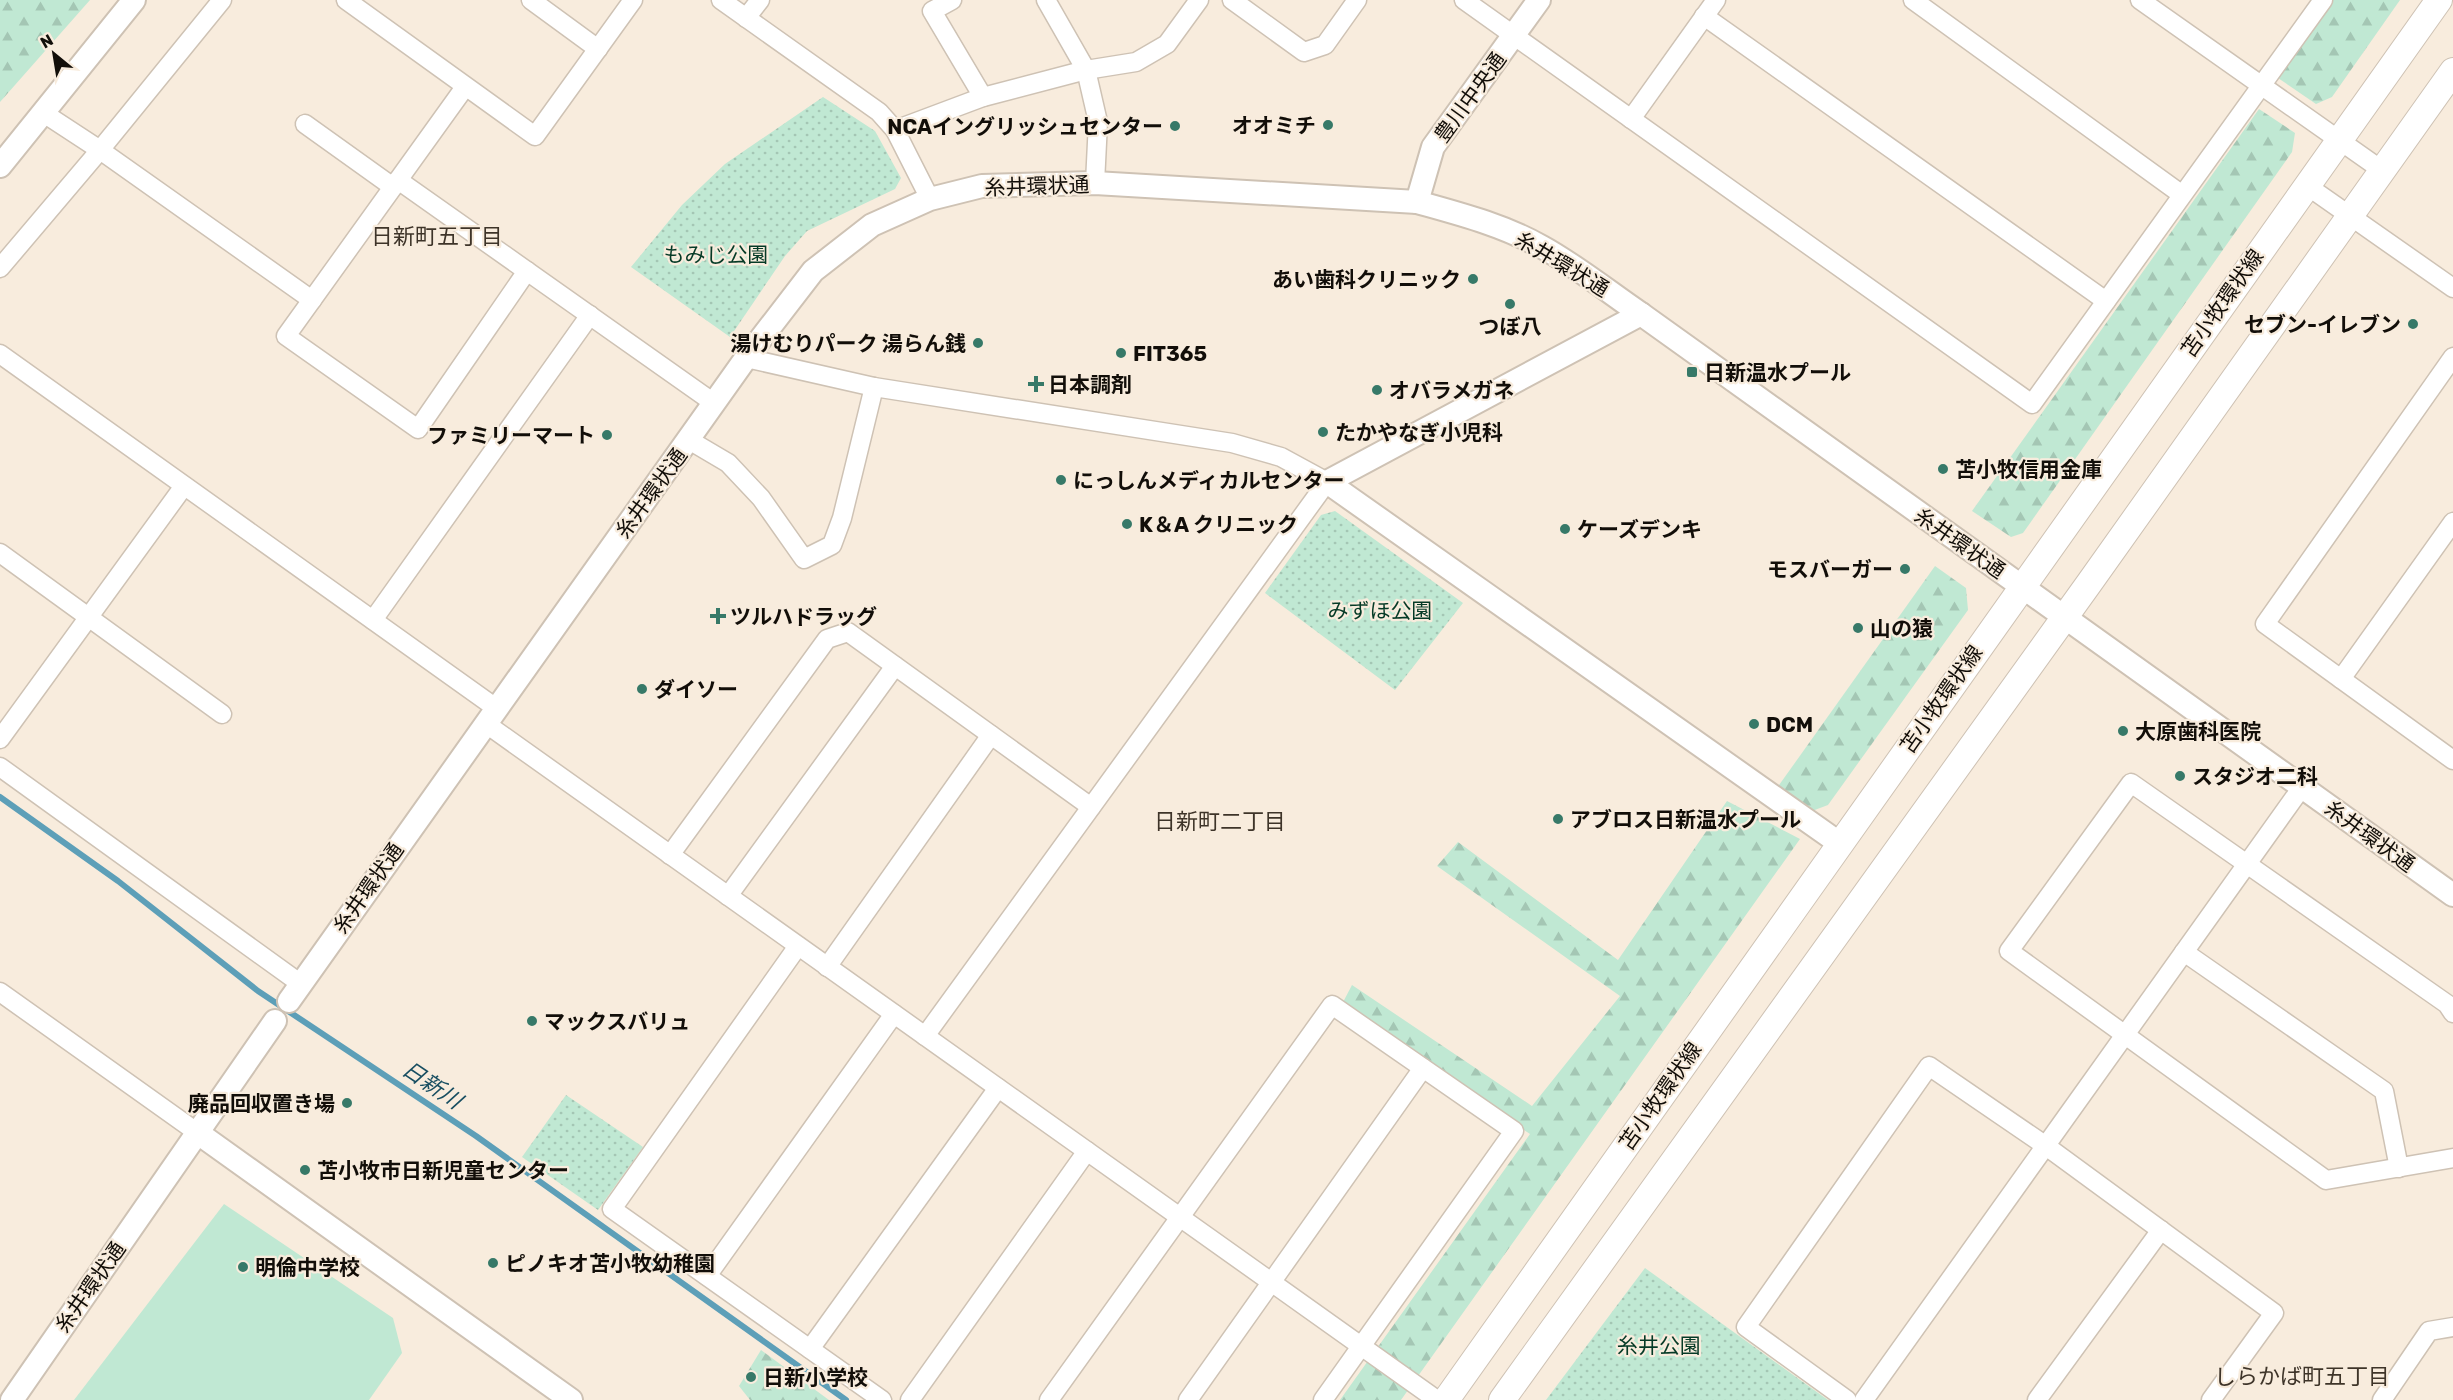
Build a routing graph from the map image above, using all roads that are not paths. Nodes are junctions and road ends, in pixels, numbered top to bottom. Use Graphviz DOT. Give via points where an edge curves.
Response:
graph roads {
  1 [pos="134,0"];
  2 [pos="222,0"];
  3 [pos="346,0"];
  4 [pos="531,0"];
  5 [pos="633,0"];
  6 [pos="721,0"];
  7 [pos="760,0"];
  8 [pos="952,0"];
  9 [pos="1046,0"];
  10 [pos="1199,0"];
  11 [pos="1232,0"];
  12 [pos="1357,0"];
  13 [pos="1464,0"];
  14 [pos="1539,0"];
  15 [pos="1716,0"];
  16 [pos="1913,0"];
  17 [pos="2140,0"];
  18 [pos="2323,0"];
  19 [pos="2439,0"];
  20 [pos="1704,16"];
  21 [pos="746,18"];
  22 [pos="1514,35"];
  23 [pos="598,49"];
  24 [pos="1086,70"];
  25 [pos="2453,71"];
  26 [pos="2260,85"];
  27 [pos="465,87"];
  28 [pos="983,97"];
  29 [pos="45,114"];
  30 [pos="1631,119"];
  31 [pos="305,124"];
  32 [pos="895,130"];
  33 [pos="2338,141"];
  34 [pos="100,150"];
  35 [pos="0,166"];
  36 [pos="2383,171"];
  37 [pos="1095,183"];
  38 [pos="396,184"];
  39 [pos="2306,185"];
  40 [pos="2181,194"];
  41 [pos="930,199"];
  42 [pos="1417,202"];
  43 [pos="2351,216"];
  44 [pos="0,268"];
  45 [pos="527,271"];
  46 [pos="2453,288"];
  47 [pos="312,300"];
  48 [pos="2106,301"];
  49 [pos="1641,314"];
  50 [pos="590,315"];
  51 [pos="0,354"];
  52 [pos="2453,357"];
  53 [pos="746,358"];
  54 [pos="874,387"];
  55 [pos="714,403"];
  56 [pos="689,440"];
  57 [pos="1327,482"];
  58 [pos="184,486"];
  59 [pos="2453,522"];
  60 [pos="0,553"];
  61 [pos="2021,587"];
  62 [pos="88,618"];
  63 [pos="2064,618"];
  64 [pos="373,620"];
  65 [pos="895,666"];
  66 [pos="2341,679"];
  67 [pos="222,714"];
  68 [pos="490,715"];
  69 [pos="991,735"];
  70 [pos="0,739"];
  71 [pos="2450,752"];
  72 [pos="0,767"];
  73 [pos="2302,787"];
  74 [pos="1090,807"];
  75 [pos="1839,843"];
  76 [pos="670,855"];
  77 [pos="2247,864"];
  78 [pos="2453,895"];
  79 [pos="728,896"];
  80 [pos="798,946"];
  81 [pos="2184,952"];
  82 [pos="827,967"];
  83 [pos="0,992"];
  84 [pos="285,1006"];
  85 [pos="2453,1013"];
  86 [pos="894,1014"];
  87 [pos="925,1036"];
  88 [pos="2124,1036"];
  89 [pos="1423,1068"];
  90 [pos="998,1088"];
  91 [pos="198,1133"];
  92 [pos="2046,1146"];
  93 [pos="1087,1151"];
  94 [pos="2453,1158"];
  95 [pos="2399,1168"];
  96 [pos="1179,1217"];
  97 [pos="2161,1230"];
  98 [pos="707,1276"];
  99 [pos="1271,1282"];
  100 [pos="2453,1327"];
  101 [pos="1361,1346"];
  102 [pos="810,1349"];
  103 [pos="2389,1398"];
  104 [pos="12,1400"];
  105 [pos="572,1400"];
  106 [pos="882,1400"];
  107 [pos="910,1400"];
  108 [pos="1049,1400"];
  109 [pos="1188,1400"];
  110 [pos="1323,1400"];
  111 [pos="1437,1400"];
  112 [pos="1446,1400"];
  113 [pos="1502,1400"];
  114 [pos="1847,1400"];
  115 [pos="1864,1400"];
  116 [pos="2037,1400"];
  117 [pos="2211,1400"];
  1 -- 29 [label="street"];
  2 -- 34 [label="street"];
  3 -- 27 [label="street"];
  4 -- 23 [label="street"];
  5 -- 23 [label="street"];
  6 -- 21 [label="street"];
  7 -- 21 [label="street"];
  8 -- 28 [label="street" via="932,11"];
  9 -- 24 [label="street"];
  10 -- 24 [label="street" via="1167,44 1136,62"];
  11 -- 12 [label="street" via="1304,52 1325,45"];
  13 -- 22 [label="street"];
  14 -- 22 [label="street, 豊川中央通"];
  15 -- 20 [label="street"];
  16 -- 40 [label="street"];
  17 -- 26 [label="street"];
  18 -- 26 [label="street"];
  19 -- 33 [label="main road, 苫小牧環状線"];
  20 -- 30 [label="street"];
  20 -- 48 [label="street"];
  21 -- 32 [label="street" via="879,112"];
  22 -- 30 [label="street"];
  22 -- 42 [label="street, 豊川中央通" via="1433,147"];
  23 -- 27 [label="street" via="535,136"];
  24 -- 28 [label="street"];
  24 -- 37 [label="street" via="1098,122"];
  25 -- 36 [label="main road"];
  26 -- 33 [label="street"];
  26 -- 40 [label="street"];
  27 -- 38 [label="street"];
  28 -- 32 [label="street"];
  29 -- 34 [label="street"];
  29 -- 35 [label="street"];
  30 -- 48 [label="street" via="2032,404"];
  31 -- 38 [label="street"];
  32 -- 41 [label="street"];
  33 -- 36 [label="street"];
  33 -- 39 [label="main road, 苫小牧環状線"];
  34 -- 44 [label="street"];
  34 -- 47 [label="street"];
  36 -- 43 [label="main road"];
  37 -- 41 [label="street, 糸井環状通" via="981,186"];
  37 -- 42 [label="street, 糸井環状通"];
  38 -- 45 [label="street"];
  38 -- 47 [label="street"];
  39 -- 43 [label="street"];
  39 -- 61 [label="main road, 苫小牧環状線"];
  40 -- 48 [label="street"];
  41 -- 53 [label="street, 糸井環状通" via="872,225 813,271"];
  42 -- 49 [label="street, 糸井環状通" via="1502,228 1543,248"];
  43 -- 46 [label="street"];
  43 -- 63 [label="main road"];
  45 -- 47 [label="street" via="418,429 286,336"];
  45 -- 50 [label="street"];
  49 -- 57 [label="street"];
  49 -- 61 [label="street, 糸井環状通"];
  50 -- 55 [label="street"];
  50 -- 64 [label="street"];
  51 -- 58 [label="street"];
  52 -- 66 [label="street" via="2265,624"];
  53 -- 54 [label="street"];
  53 -- 55 [label="street, 糸井環状通"];
  54 -- 56 [label="street" via="832,545 804,559 761,498 728,463"];
  54 -- 57 [label="street" via="1232,443 1281,457"];
  55 -- 56 [label="street, 糸井環状通"];
  56 -- 68 [label="street, 糸井環状通"];
  57 -- 74 [label="street"];
  57 -- 75 [label="street"];
  58 -- 62 [label="street"];
  58 -- 64 [label="street"];
  59 -- 66 [label="street"];
  60 -- 62 [label="street"];
  61 -- 63 [label="street, 糸井環状通"];
  61 -- 75 [label="main road, 苫小牧環状線"];
  62 -- 67 [label="street"];
  62 -- 70 [label="street"];
  63 -- 73 [label="street, 糸井環状通"];
  63 -- 113 [label="main road"];
  64 -- 68 [label="street"];
  65 -- 69 [label="street"];
  65 -- 76 [label="street" via="849,632 826,639"];
  65 -- 79 [label="street"];
  66 -- 71 [label="street"];
  68 -- 76 [label="street"];
  68 -- 84 [label="street, 糸井環状通"];
  69 -- 74 [label="street"];
  69 -- 82 [label="street"];
  72 -- 84 [label="street"];
  73 -- 77 [label="street"];
  73 -- 78 [label="street, 糸井環状通"];
  74 -- 87 [label="street"];
  75 -- 112 [label="main road, 苫小牧環状線"];
  76 -- 79 [label="street"];
  77 -- 81 [label="street"];
  77 -- 85 [label="street" via="2447,1004"];
  77 -- 88 [label="street" via="2131,783 2014,943 2009,951"];
  79 -- 80 [label="street"];
  80 -- 82 [label="street"];
  80 -- 98 [label="street" via="612,1209"];
  81 -- 88 [label="street"];
  81 -- 95 [label="street" via="2384,1091"];
  82 -- 86 [label="street"];
  83 -- 91 [label="street"];
  84 -- 91 [label="street, 糸井環状通"];
  86 -- 87 [label="street"];
  86 -- 98 [label="street"];
  87 -- 90 [label="street"];
  88 -- 92 [label="street"];
  88 -- 95 [label="street" via="2326,1180"];
  89 -- 96 [label="street" via="1332,1005"];
  89 -- 99 [label="street"];
  89 -- 101 [label="street" via="1514,1131"];
  90 -- 93 [label="street"];
  90 -- 102 [label="street"];
  91 -- 104 [label="street, 糸井環状通"];
  91 -- 105 [label="street"];
  92 -- 97 [label="street"];
  92 -- 114 [label="street" via="1929,1066 1746,1327"];
  92 -- 115 [label="street"];
  93 -- 96 [label="street"];
  93 -- 107 [label="street"];
  94 -- 95 [label="street"];
  96 -- 99 [label="street"];
  96 -- 108 [label="street"];
  97 -- 116 [label="street"];
  97 -- 117 [label="street" via="2274,1312"];
  98 -- 102 [label="street"];
  99 -- 101 [label="street"];
  99 -- 109 [label="street"];
  100 -- 103 [label="street" via="2429,1331"];
  101 -- 110 [label="street"];
  101 -- 111 [label="street"];
  102 -- 106 [label="street"];
}
